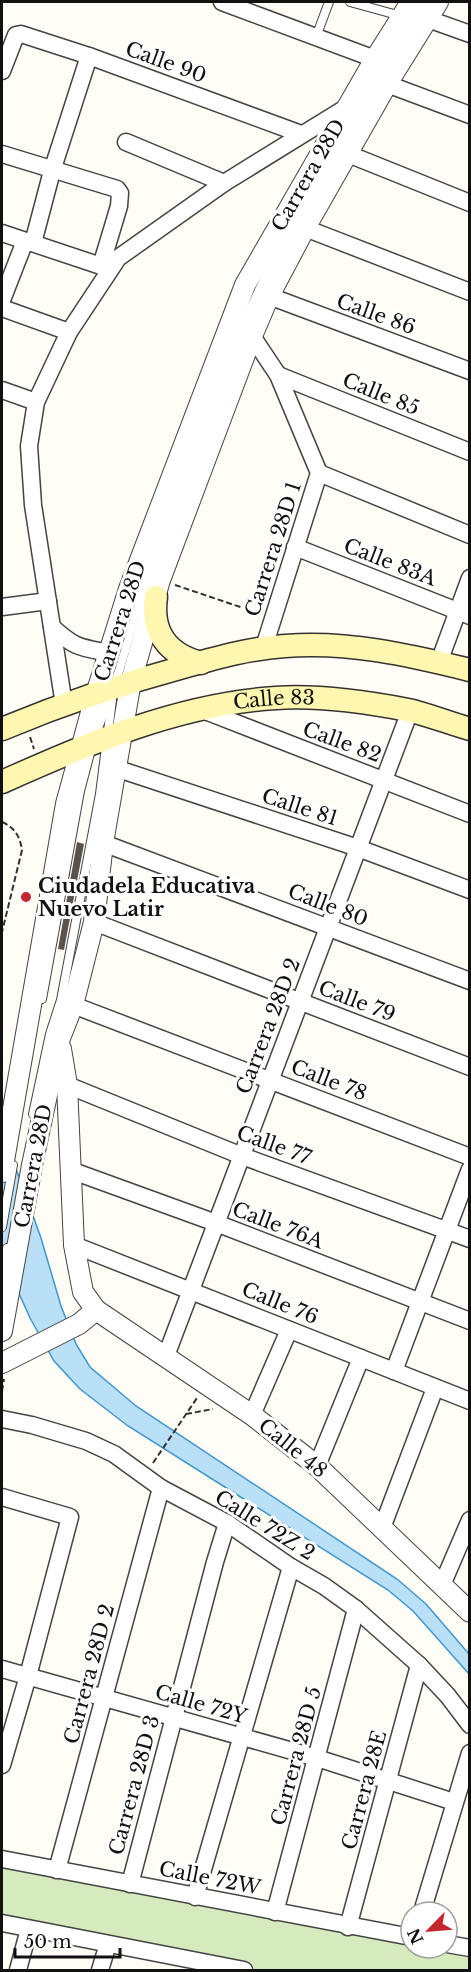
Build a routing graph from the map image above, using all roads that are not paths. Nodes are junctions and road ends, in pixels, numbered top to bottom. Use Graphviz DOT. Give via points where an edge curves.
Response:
graph roads {
  1 [pos="224,2"];
  2 [pos="329,2"];
  3 [pos="350,2"];
  4 [pos="438,2"];
  5 [pos="406,9"];
  6 [pos="426,10"];
  7 [pos="470,34"];
  8 [pos="316,37"];
  9 [pos="89,56"];
  10 [pos="375,59"];
  11 [pos="2,71"];
  12 [pos="387,84"];
  13 [pos="346,107"];
  14 [pos="470,115"];
  15 [pos="301,134"];
  16 [pos="126,142"];
  17 [pos="2,154"];
  18 [pos="348,154"];
  19 [pos="52,171"];
  20 [pos="224,183"];
  21 [pos="470,203"];
  22 [pos="305,228"];
  23 [pos="2,233"];
  24 [pos="29,242"];
  25 [pos="106,267"];
  26 [pos="470,292"];
  27 [pos="269,296"];
  28 [pos="2,300"];
  29 [pos="2,308"];
  30 [pos="69,332"];
  31 [pos="252,336"];
  32 [pos="470,371"];
  33 [pos="278,375"];
  34 [pos="2,390"];
  35 [pos="36,402"];
  36 [pos="470,452"];
  37 [pos="320,472"];
  38 [pos="470,535"];
  39 [pos="295,547"];
  40 [pos="470,578"];
  41 [pos="158,589"];
  42 [pos="48,601"];
  43 [pos="2,607"];
  44 [pos="464,613"];
  45 [pos="52,627"];
  46 [pos="264,647"];
  47 [pos="109,653"];
  48 [pos="439,662"];
  49 [pos="201,663"];
  50 [pos="470,670"];
  51 [pos="113,688"];
  52 [pos="64,705"];
  53 [pos="200,710"];
  54 [pos="410,711"];
  55 [pos="465,727"];
  56 [pos="2,729"];
  57 [pos="101,740"];
  58 [pos="115,768"];
  59 [pos="384,780"];
  60 [pos="2,782"];
  61 [pos="470,814"];
  62 [pos="103,843"];
  63 [pos="358,848"];
  64 [pos="470,890"];
  65 [pos="94,922"];
  66 [pos="328,927"];
  67 [pos="470,981"];
  68 [pos="300,1002"];
  69 [pos="74,1005"];
  70 [pos="60,1038"];
  71 [pos="470,1067"];
  72 [pos="270,1080"];
  73 [pos="67,1085"];
  74 [pos="15,1123"];
  75 [pos="242,1156"];
  76 [pos="470,1157"];
  77 [pos="29,1159"];
  78 [pos="470,1169"];
  79 [pos="70,1170"];
  80 [pos="2,1172"];
  81 [pos="216,1223"];
  82 [pos="2,1227"];
  83 [pos="447,1231"];
  84 [pos="470,1239"];
  85 [pos="74,1245"];
  86 [pos="2,1277"];
  87 [pos="191,1291"];
  88 [pos="418,1301"];
  89 [pos="96,1310"];
  90 [pos="470,1321"];
  91 [pos="2,1327"];
  92 [pos="289,1330"];
  93 [pos="166,1356"];
  94 [pos="361,1358"];
  95 [pos="2,1363"];
  96 [pos="394,1371"];
  97 [pos="435,1388"];
  98 [pos="470,1401"];
  99 [pos="252,1415"];
  100 [pos="2,1419"];
  101 [pos="317,1466"];
  102 [pos="161,1488"];
  103 [pos="2,1497"];
  104 [pos="470,1520"];
  105 [pos="227,1523"];
  106 [pos="382,1528"];
  107 [pos="291,1567"];
  108 [pos="442,1585"];
  109 [pos="356,1609"];
  110 [pos="470,1612"];
  111 [pos="419,1665"];
  112 [pos="2,1669"];
  113 [pos="28,1676"];
  114 [pos="104,1699"];
  115 [pos="173,1718"];
  116 [pos="470,1725"];
  117 [pos="242,1738"];
  118 [pos="470,1753"];
  119 [pos="317,1758"];
  120 [pos="2,1765"];
  121 [pos="389,1780"];
  122 [pos="454,1802"];
  123 [pos="2,1859"];
  124 [pos="57,1870"];
  125 [pos="130,1884"];
  126 [pos="195,1897"];
  127 [pos="425,1900"];
  128 [pos="275,1912"];
  129 [pos="2,1923"];
  130 [pos="348,1927"];
  131 [pos="29,1929"];
  132 [pos="399,1935"];
  133 [pos="108,1944"];
  134 [pos="180,1964"];
  135 [pos="18,1971"];
  136 [pos="100,1971"];
  137 [pos="244,1971"];
  1 -- 8 [label="street"];
  2 -- 8 [label="lane"];
  3 -- 5 [label="lane"];
  4 -- 6 [label="street, Carrera 28D"];
  5 -- 10 [label="street, Carrera 28D"];
  6 -- 7 [label="street"];
  6 -- 12 [label="street, Carrera 28D"];
  6 -- 51 [label="lane" via="381,72 257,291 148,575"];
  8 -- 10 [label="street"];
  9 -- 11 [label="street, Calle 90" via="21,34 16,35"];
  9 -- 15 [label="street, Calle 90"];
  9 -- 19 [label="street"];
  10 -- 13 [label="street, Carrera 28D"];
  12 -- 14 [label="street"];
  12 -- 18 [label="street, Carrera 28D"];
  13 -- 15 [label="street, Carrera 28D"];
  13 -- 47 [label="street, Carrera 28D" via="245,285"];
  15 -- 20 [label="street, Carrera 28D"];
  16 -- 20 [label="street"];
  17 -- 19 [label="street"];
  18 -- 21 [label="street"];
  18 -- 22 [label="street, Carrera 28D"];
  19 -- 24 [label="street"];
  19 -- 25 [label="street" via="113,187 120,193"];
  20 -- 25 [label="street, Carrera 28D"];
  22 -- 26 [label="street"];
  22 -- 27 [label="street, Carrera 28D"];
  23 -- 24 [label="street"];
  24 -- 25 [label="street"];
  24 -- 28 [label="street"];
  25 -- 30 [label="street, Carrera 28D"];
  27 -- 31 [label="street, Carrera 28D"];
  27 -- 32 [label="street, Calle 86"];
  29 -- 30 [label="street"];
  30 -- 35 [label="street, Carrera 28D"];
  31 -- 33 [label="street, Carrera 28D 1"];
  31 -- 41 [label="street, Carrera 28D"];
  33 -- 36 [label="street, Calle 85"];
  33 -- 37 [label="street, Carrera 28D 1"];
  34 -- 35 [label="street"];
  35 -- 42 [label="street, Carrera 28D" via="28,461"];
  37 -- 38 [label="street"];
  37 -- 39 [label="street, Carrera 28D 1"];
  39 -- 44 [label="street, Calle 83A"];
  39 -- 46 [label="street, Carrera 28D 1"];
  40 -- 44 [label="street"];
  41 -- 49 [label="main road" via="154,610 160,634 176,653"];
  41 -- 51 [label="street, Carrera 28D"];
  42 -- 43 [label="street"];
  42 -- 45 [label="street, Carrera 28D"];
  44 -- 48 [label="street"];
  45 -- 47 [label="street" via="71,644"];
  45 -- 52 [label="street, Carrera 28D"];
  46 -- 48 [label="main road" via="347,647"];
  46 -- 49 [label="main road"];
  47 -- 51 [label="street, Carrera 28D"];
  48 -- 50 [label="main road"];
  49 -- 51 [label="main road"];
  51 -- 52 [label="main road"];
  51 -- 57 [label="street, Carrera 28D"];
  51 -- 57 [label="street, Carrera 28D"];
  52 -- 56 [label="main road"];
  53 -- 54 [label="main road, Calle 83" via="285,698"];
  53 -- 57 [label="main road, Calle 83"];
  53 -- 59 [label="street, Calle 82"];
  54 -- 55 [label="main road, Calle 83"];
  54 -- 59 [label="street, Carrera 28D 2"];
  57 -- 58 [label="street, Carrera 28D"];
  57 -- 60 [label="main road, Calle 83"];
  57 -- 74 [label="street, Carrera 28D" via="66,804"];
  57 -- 77 [label="lane" via="100,794 65,977 40,1077"];
  58 -- 62 [label="street, Carrera 28D"];
  58 -- 63 [label="street, Calle 81"];
  59 -- 61 [label="street, Calle 82"];
  59 -- 63 [label="street, Carrera 28D 2"];
  62 -- 65 [label="street, Carrera 28D"];
  62 -- 66 [label="street, Calle 80"];
  63 -- 64 [label="street, Calle 81"];
  63 -- 66 [label="street, Carrera 28D 2"];
  65 -- 68 [label="street, Calle 79"];
  65 -- 69 [label="street, Carrera 28D"];
  66 -- 67 [label="street, Calle 80"];
  66 -- 68 [label="street, Carrera 28D 2"];
  68 -- 71 [label="street, Calle 79"];
  68 -- 72 [label="street, Carrera 28D 2"];
  69 -- 70 [label="street, Carrera 28D"];
  69 -- 72 [label="street, Calle 78"];
  70 -- 73 [label="street, Carrera 28D"];
  70 -- 77 [label="street, Carrera 28D"];
  72 -- 75 [label="street, Carrera 28D 2"];
  72 -- 76 [label="street, Calle 78"];
  73 -- 75 [label="street, Calle 77"];
  73 -- 79 [label="street, Carrera 28D"];
  74 -- 80 [label="street, Carrera 28D"];
  74 -- 82 [label="lane"];
  75 -- 81 [label="street, Carrera 28D 2"];
  75 -- 83 [label="street, Calle 77"];
  77 -- 86 [label="lane"];
  77 -- 91 [label="street, Carrera 28D"];
  78 -- 83 [label="street"];
  79 -- 81 [label="street, Calle 76A"];
  79 -- 85 [label="street, Carrera 28D"];
  81 -- 87 [label="street, Carrera 28D 2"];
  81 -- 88 [label="street, Calle 76A"];
  83 -- 84 [label="street, Calle 77"];
  83 -- 88 [label="street"];
  85 -- 87 [label="street, Calle 76"];
  85 -- 89 [label="street, Carrera 28D" via="83,1292"];
  87 -- 92 [label="street, Calle 76"];
  87 -- 93 [label="street, Carrera 28D 2"];
  88 -- 90 [label="street, Calle 76A"];
  88 -- 96 [label="street"];
  89 -- 93 [label="street, Calle 48"];
  89 -- 95 [label="street" via="79,1324"];
  92 -- 94 [label="street, Calle 76"];
  92 -- 99 [label="street"];
  93 -- 99 [label="street, Calle 48"];
  94 -- 96 [label="street, Calle 76"];
  94 -- 101 [label="street"];
  96 -- 97 [label="street, Calle 76"];
  97 -- 98 [label="street, Calle 76"];
  97 -- 106 [label="street"];
  99 -- 101 [label="street, Calle 48"];
  100 -- 102 [label="street, Calle 72Z 2" via="86,1441 114,1455"];
  101 -- 106 [label="street, Calle 48"];
  102 -- 105 [label="street, Calle 72Z 2"];
  102 -- 114 [label="street, Carrera 28D 2"];
  103 -- 113 [label="street" via="70,1517"];
  104 -- 108 [label="street"];
  105 -- 107 [label="street, Calle 72Z 2"];
  105 -- 115 [label="street, Carrera 28D 3"];
  106 -- 108 [label="street, Calle 48"];
  107 -- 109 [label="street, Calle 72Z 2"];
  107 -- 117 [label="street"];
  108 -- 110 [label="street, Calle 48"];
  109 -- 111 [label="street, Calle 72Z 2"];
  109 -- 119 [label="street, Carrera 28D 5"];
  111 -- 116 [label="street, Calle 72Z 2"];
  111 -- 121 [label="street, Carrera 28E"];
  112 -- 113 [label="street, Calle 72Y"];
  113 -- 114 [label="street, Calle 72Y"];
  113 -- 120 [label="street"];
  114 -- 115 [label="street, Calle 72Y"];
  114 -- 124 [label="street, Carrera 28D 2"];
  115 -- 117 [label="street, Calle 72Y"];
  115 -- 125 [label="street, Carrera 28D 3"];
  117 -- 119 [label="street, Calle 72Y"];
  117 -- 126 [label="street"];
  118 -- 122 [label="street"];
  119 -- 121 [label="street, Calle 72Y"];
  119 -- 128 [label="street, Carrera 28D 5"];
  121 -- 122 [label="street, Calle 72Y"];
  121 -- 130 [label="street, Carrera 28E"];
  122 -- 127 [label="street"];
  123 -- 124 [label="street, Calle 72W"];
  124 -- 125 [label="street, Calle 72W"];
  125 -- 126 [label="street, Calle 72W"];
  126 -- 128 [label="street, Calle 72W"];
  128 -- 130 [label="street, Calle 72W"];
  129 -- 131 [label="street"];
  130 -- 132 [label="street, Calle 72W"];
  131 -- 133 [label="street"];
  131 -- 135 [label="street"];
  133 -- 134 [label="street"];
  133 -- 136 [label="street"];
  134 -- 137 [label="street"];
}
